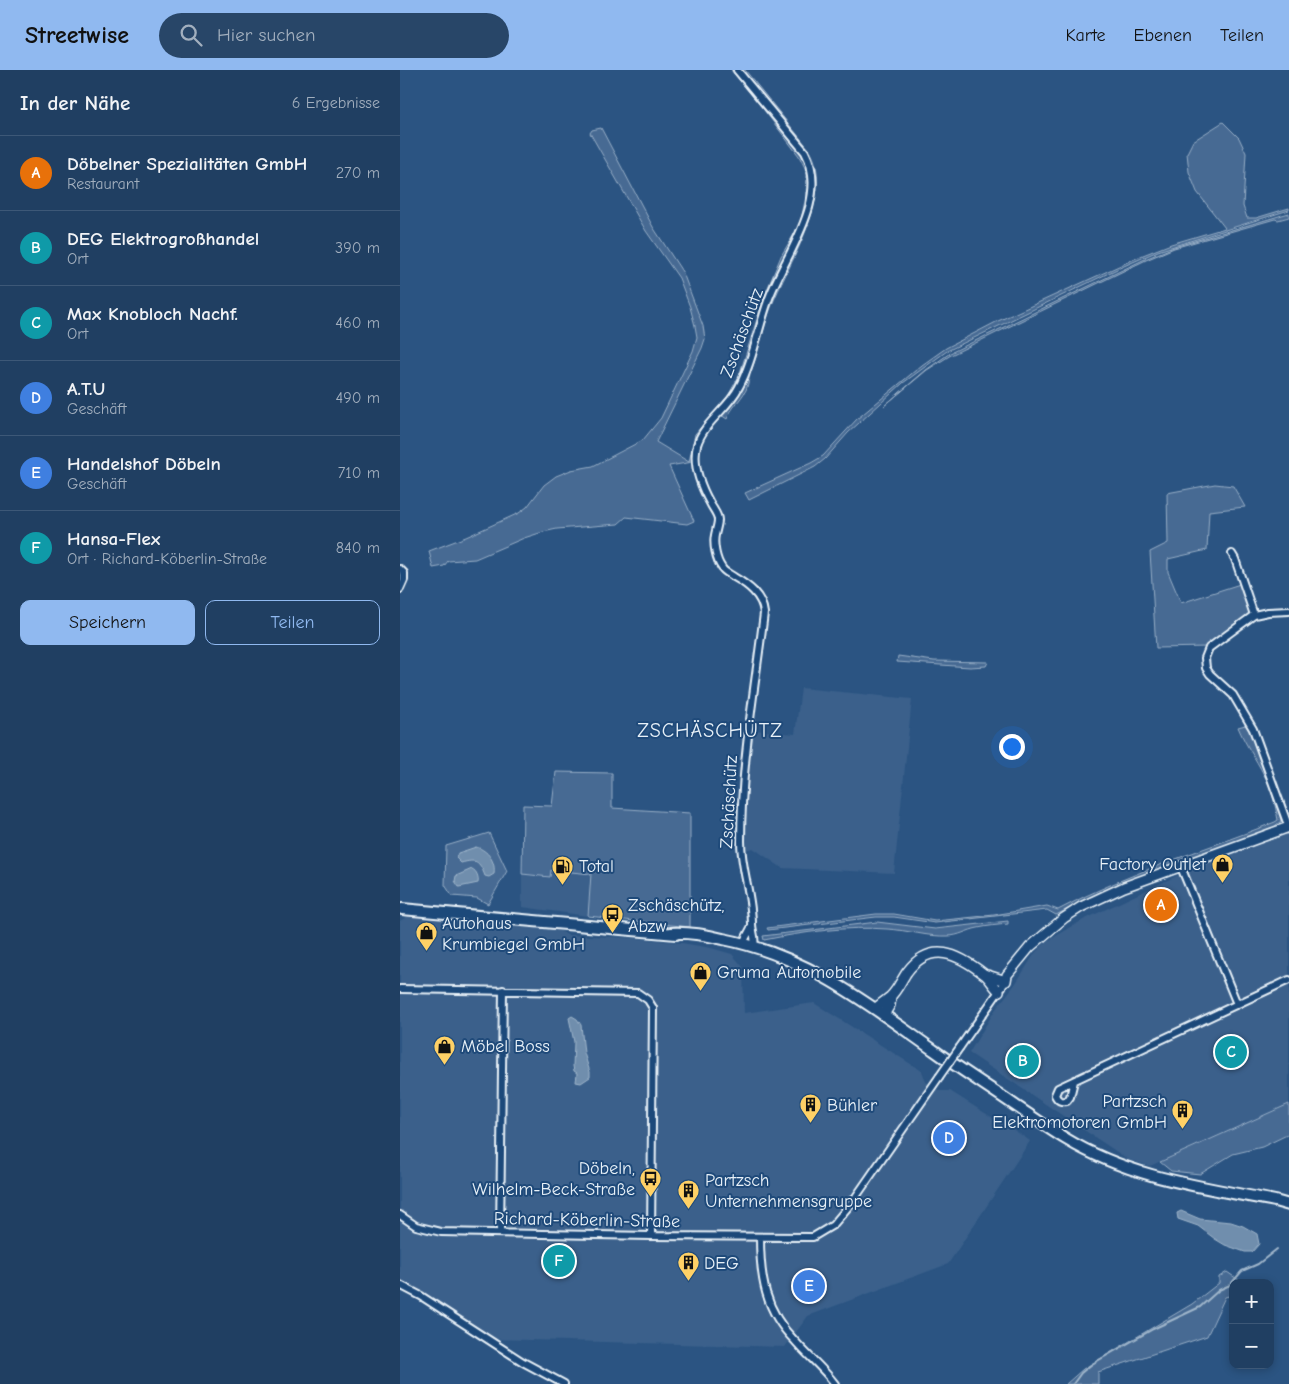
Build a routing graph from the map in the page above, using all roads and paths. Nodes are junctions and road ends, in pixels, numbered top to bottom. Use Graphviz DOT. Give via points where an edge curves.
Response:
graph roads {
  1 [pos="737,70"];
  2 [pos="1232,554"];
  3 [pos="400,569"];
  4 [pos="400,590"];
  5 [pos="1289,612"];
  6 [pos="1254,615"];
  7 [pos="1289,827"];
  8 [pos="1181,867"];
  9 [pos="401,908"];
  10 [pos="752,926"];
  11 [pos="743,943"];
  12 [pos="754,946"];
  13 [pos="987,976"];
  14 [pos="1289,980"];
  15 [pos="1006,981"];
  16 [pos="400,989"];
  17 [pos="503,990"];
  18 [pos="999,991"];
  19 [pos="891,997"];
  20 [pos="1237,1004"];
  21 [pos="875,1009"];
  22 [pos="884,1015"];
  23 [pos="1074,1081"];
  24 [pos="1289,1205"];
  25 [pos="400,1214"];
  26 [pos="500,1233"];
  27 [pos="651,1236"];
  28 [pos="760,1237"];
  29 [pos="400,1285"];
  30 [pos="564,1384"];
  31 [pos="835,1384"];
  1 -- 10 [label="street, Zschäschütz" via="805,152 812,167 807,216 769,298 744,376 735,394 704,430 695,459 700,481 718,520 714,538 721,567 756,593 764,612 742,784 741,854 751,902"];
  2 -- 6 [label="street"];
  3 -- 4 [label="street" via="404,580"];
  5 -- 6 [label="street"];
  6 -- 7 [label="street" via="1209,648 1205,664 1210,674 1233,695 1254,730"];
  7 -- 8 [label="street"];
  8 -- 15 [label="street" via="1091,901 1064,918 1034,944"];
  8 -- 20 [label="street"];
  9 -- 11 [label="main road" via="688,933"];
  10 -- 11 [label="street"];
  10 -- 12 [label="street, Zschäschütz"];
  11 -- 12 [label="main road"];
  12 -- 21 [label="main road" via="801,964"];
  13 -- 15 [label="street"];
  13 -- 18 [label="street"];
  13 -- 19 [label="street" via="960,957 945,953 929,954 916,962"];
  14 -- 20 [label="street"];
  15 -- 18 [label="street, Richard-Köberlin-Straße"];
  16 -- 17 [label="street"];
  17 -- 26 [label="street"];
  17 -- 27 [label="street" via="638,993 653,1008"];
  18 -- 28 [label="street, Richard-Köberlin-Straße, bridge" via="833,1225 813,1237"];
  19 -- 21 [label="street"];
  19 -- 22 [label="street"];
  20 -- 23 [label="street"];
  21 -- 22 [label="main road"];
  22 -- 24 [label="main road" via="891,1024 1067,1140 1116,1164 1171,1181"];
  25 -- 26 [label="street, Richard-Köberlin-Straße" via="427,1230"];
  26 -- 27 [label="street, Richard-Köberlin-Straße"];
  27 -- 28 [label="street, Richard-Köberlin-Straße"];
  28 -- 31 [label="street" via="762,1281 772,1310 784,1330"];
  29 -- 30 [label="street"];
}
